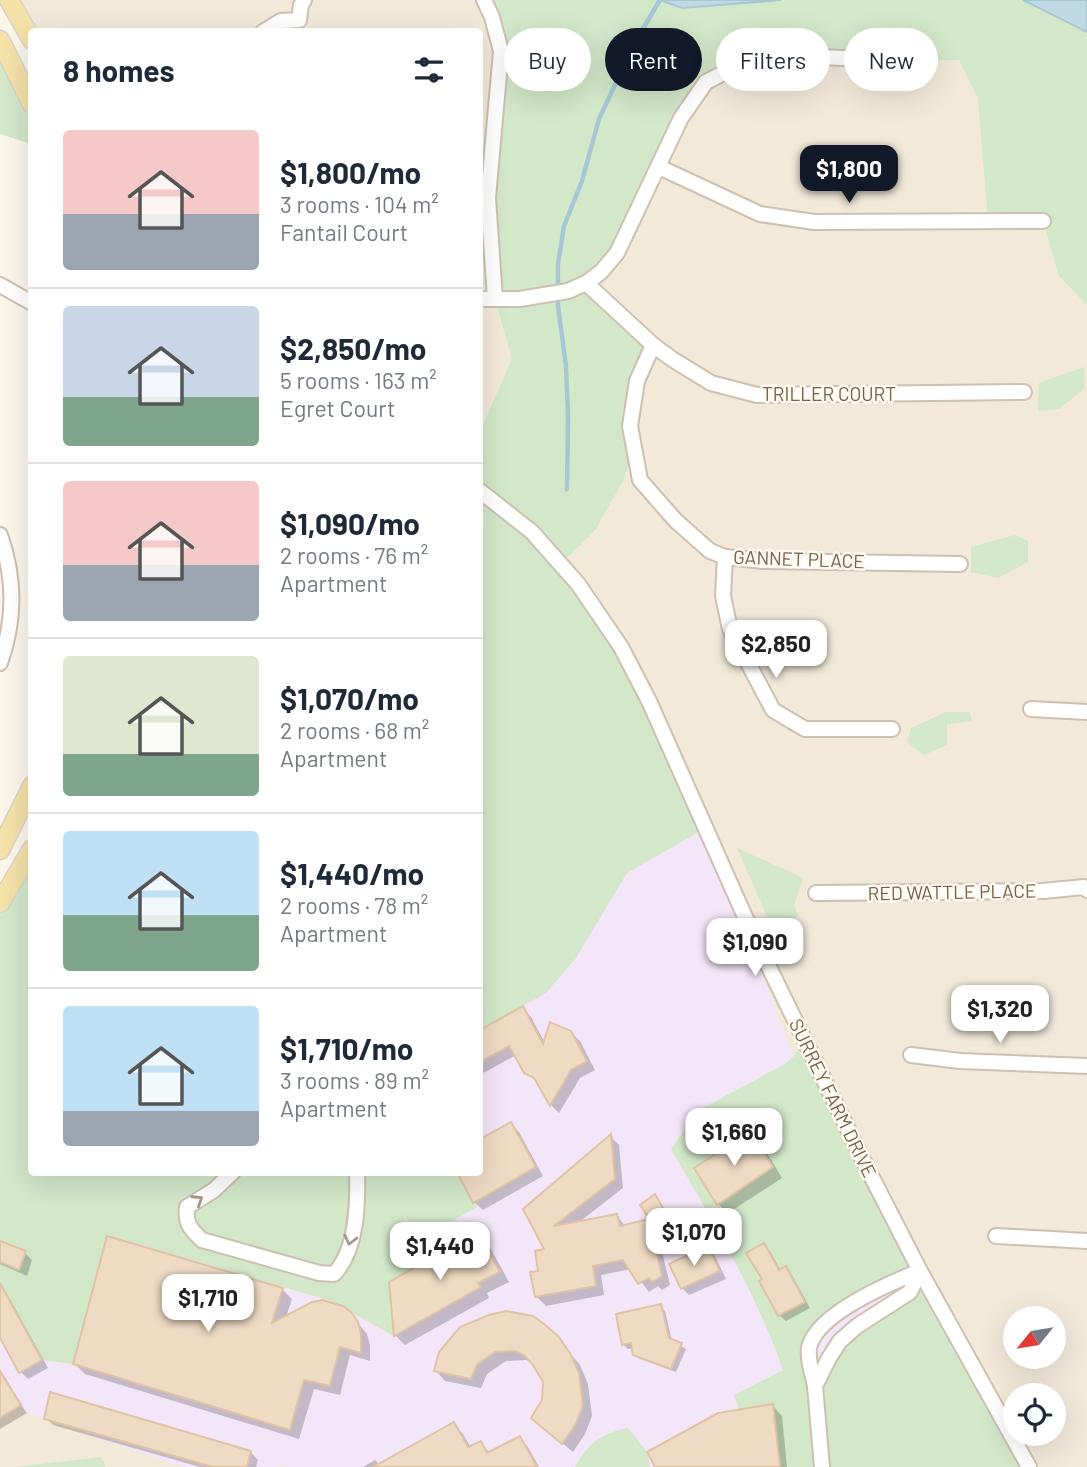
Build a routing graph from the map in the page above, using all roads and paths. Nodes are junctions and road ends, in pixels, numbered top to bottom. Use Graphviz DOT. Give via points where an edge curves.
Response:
graph roads {
  1 [pos="9,0"];
  2 [pos="304,0"];
  3 [pos="484,0"];
  4 [pos="303,26"];
  5 [pos="270,28"];
  6 [pos="28,33"];
  7 [pos="0,40"];
  8 [pos="844,58"];
  9 [pos="28,96"];
  10 [pos="486,132"];
  11 [pos="659,167"];
  12 [pos="1043,221"];
  13 [pos="586,284"];
  14 [pos="0,285"];
  15 [pos="483,299"];
  16 [pos="495,299"];
  17 [pos="28,301"];
  18 [pos="653,345"];
  19 [pos="1024,392"];
  20 [pos="483,493"];
  21 [pos="0,535"];
  22 [pos="725,557"];
  23 [pos="960,564"];
  24 [pos="0,663"];
  25 [pos="1031,709"];
  26 [pos="1087,712"];
  27 [pos="892,729"];
  28 [pos="28,794"];
  29 [pos="0,850"];
  30 [pos="28,856"];
  31 [pos="1087,890"];
  32 [pos="816,893"];
  33 [pos="0,903"];
  34 [pos="911,1055"];
  35 [pos="1087,1066"];
  36 [pos="229,1176"];
  37 [pos="357,1176"];
  38 [pos="996,1236"];
  39 [pos="1087,1241"];
  40 [pos="920,1271"];
  41 [pos="815,1387"];
  42 [pos="822,1467"];
  43 [pos="1029,1467"];
  1 -- 6 [label="main road"];
  2 -- 4 [label="street"];
  3 -- 10 [label="street" via="501,51"];
  4 -- 5 [label="street" via="281,21"];
  7 -- 9 [label="main road"];
  8 -- 11 [label="street" via="770,55 706,82 681,118"];
  10 -- 16 [label="street" via="494,148 488,198"];
  11 -- 12 [label="street" via="760,214 814,222"];
  11 -- 13 [label="street" via="617,253"];
  13 -- 16 [label="street" via="548,295"];
  13 -- 18 [label="street, TRILLER COURT"];
  14 -- 17 [label="street"];
  15 -- 16 [label="street"];
  18 -- 19 [label="street, TRILLER COURT" via="711,383 757,395"];
  18 -- 22 [label="street, GANNET PLACE" via="637,381 630,426 640,480 676,521 710,551"];
  20 -- 40 [label="street, SURREY FARM DRIVE" via="532,531 578,584 621,647 804,1040"];
  21 -- 24 [label="street" via="12,590 11,624"];
  22 -- 23 [label="street, GANNET PLACE"];
  22 -- 27 [label="street" via="723,596 730,629 773,710 805,729"];
  25 -- 26 [label="street"];
  28 -- 29 [label="main road"];
  30 -- 33 [label="main road"];
  31 -- 32 [label="street, RED WATTLE PLACE"];
  34 -- 35 [label="street"];
  37 -- 36 [label="street, one-way" via="345,1263 334,1273 319,1273 202,1240 191,1230 187,1207"];
  38 -- 39 [label="street"];
  40 -- 41 [label="street" via="910,1292 840,1342"];
  40 -- 41 [label="street" via="888,1283 815,1333 809,1349"];
  40 -- 43 [label="street, SURREY FARM DRIVE"];
  41 -- 42 [label="street"];
}
